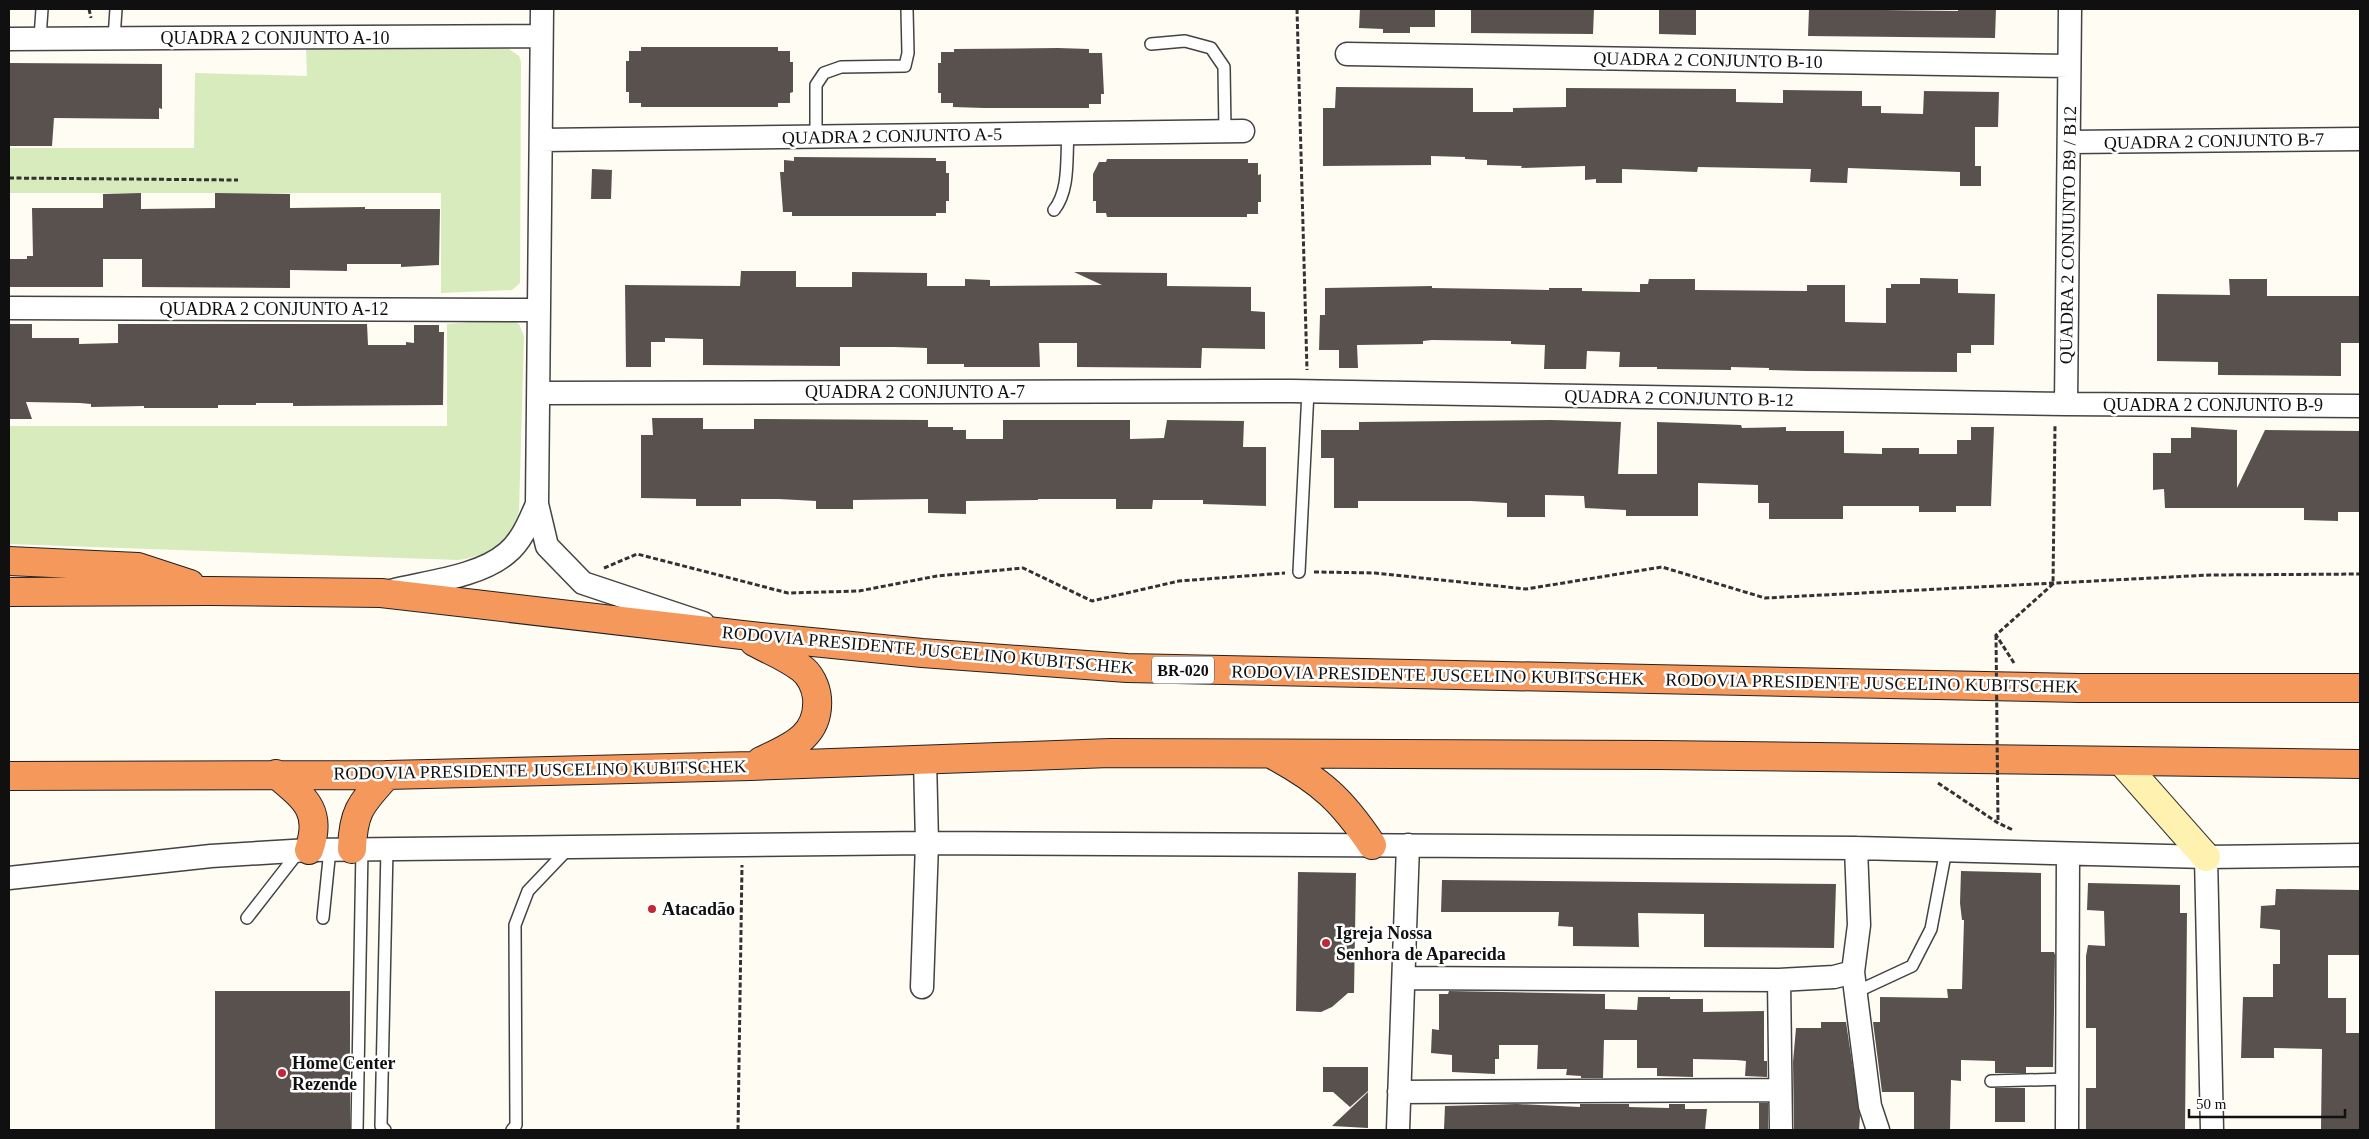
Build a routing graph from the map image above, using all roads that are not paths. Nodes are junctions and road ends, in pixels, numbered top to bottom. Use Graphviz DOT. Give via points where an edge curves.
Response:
graph roads {
  1 [pos="42,9"];
  2 [pos="116,9"];
  3 [pos="542,9"];
  4 [pos="2070,9"];
  5 [pos="907,10"];
  6 [pos="541,36"];
  7 [pos="9,38"];
  8 [pos="40,38"];
  9 [pos="114,38"];
  10 [pos="1151,44"];
  11 [pos="1347,54"];
  12 [pos="2070,66"];
  13 [pos="1234,131"];
  14 [pos="1068,134"];
  15 [pos="816,137"];
  16 [pos="2360,139"];
  17 [pos="541,140"];
  18 [pos="2068,142"];
  19 [pos="1054,210"];
  20 [pos="9,308"];
  21 [pos="539,310"];
  22 [pos="1300,391"];
  23 [pos="538,393"];
  24 [pos="2060,404"];
  25 [pos="2360,406"];
  26 [pos="538,504"];
  27 [pos="9,562"];
  28 [pos="1299,572"];
  29 [pos="210,591"];
  30 [pos="9,592"];
  31 [pos="382,593"];
  32 [pos="742,635"];
  33 [pos="2360,688"];
  34 [pos="1270,754"];
  35 [pos="925,759"];
  36 [pos="2122,762"];
  37 [pos="2360,764"];
  38 [pos="751,766"];
  39 [pos="276,774"];
  40 [pos="387,775"];
  41 [pos="9,776"];
  42 [pos="927,843"];
  43 [pos="1372,845"];
  44 [pos="1408,845"];
  45 [pos="570,846"];
  46 [pos="1856,848"];
  47 [pos="331,849"];
  48 [pos="386,849"];
  49 [pos="1946,850"];
  50 [pos="2068,854"];
  51 [pos="2360,855"];
  52 [pos="2206,857"];
  53 [pos="9,878"];
  54 [pos="247,918"];
  55 [pos="323,918"];
  56 [pos="1404,978"];
  57 [pos="1779,980"];
  58 [pos="1855,982"];
  59 [pos="922,987"];
  60 [pos="2067,1079"];
  61 [pos="1991,1081"];
  62 [pos="1780,1090"];
  63 [pos="1399,1092"];
  64 [pos="357,1130"];
  65 [pos="385,1130"];
  66 [pos="512,1130"];
  67 [pos="1398,1130"];
  68 [pos="1781,1130"];
  69 [pos="1878,1130"];
  70 [pos="2066,1130"];
  71 [pos="2212,1130"];
  1 -- 8 [label="lane"];
  2 -- 9 [label="lane"];
  3 -- 6 [label="street"];
  4 -- 12 [label="street, QUADRA 2 CONJUNTO B9 / B12"];
  5 -- 15 [label="lane" via="908,53 905,66 840,68 824,73 816,85"];
  6 -- 9 [label="street, QUADRA 2 CONJUNTO A-10"];
  6 -- 17 [label="street"];
  7 -- 8 [label="street, QUADRA 2 CONJUNTO A-10"];
  8 -- 9 [label="street, QUADRA 2 CONJUNTO A-10"];
  10 -- 13 [label="lane" via="1185,41 1211,48 1224,67"];
  11 -- 12 [label="street, QUADRA 2 CONJUNTO B-10"];
  12 -- 18 [label="street, QUADRA 2 CONJUNTO B9 / B12"];
  13 -- 14 [label="street, QUADRA 2 CONJUNTO A-5"];
  14 -- 15 [label="street, QUADRA 2 CONJUNTO A-5"];
  14 -- 19 [label="lane" via="1062,201"];
  15 -- 17 [label="street, QUADRA 2 CONJUNTO A-5"];
  16 -- 18 [label="street, QUADRA 2 CONJUNTO B-7"];
  17 -- 21 [label="street"];
  18 -- 24 [label="street, QUADRA 2 CONJUNTO B9 / B12"];
  20 -- 21 [label="street, QUADRA 2 CONJUNTO A-12"];
  21 -- 23 [label="street"];
  22 -- 23 [label="street, QUADRA 2 CONJUNTO A-7"];
  22 -- 24 [label="street, QUADRA 2 CONJUNTO B-12"];
  22 -- 28 [label="lane"];
  23 -- 26 [label="street"];
  24 -- 25 [label="street, QUADRA 2 CONJUNTO B-9"];
  26 -- 31 [label="street" via="514,546 490,564"];
  26 -- 32 [label="street" via="547,546 583,583"];
  27 -- 29 [label="highway" via="138,567"];
  29 -- 30 [label="highway, RODOVIA PRESIDENTE JUSCELINO KUBITSCHEK / BR-020"];
  29 -- 31 [label="highway, RODOVIA PRESIDENTE JUSCELINO KUBITSCHEK / BR-020"];
  31 -- 32 [label="highway, RODOVIA PRESIDENTE JUSCELINO KUBITSCHEK / BR-020"];
  32 -- 33 [label="highway, RODOVIA PRESIDENTE JUSCELINO KUBITSCHEK / BR-020" via="915,653 1127,668 2071,688"];
  32 -- 38 [label="highway" via="803,668 812,681 818,709 810,730 793,746"];
  34 -- 35 [label="highway, RODOVIA PRESIDENTE JUSCELINO KUBITSCHEK" via="1110,753"];
  34 -- 36 [label="highway, RODOVIA PRESIDENTE JUSCELINO KUBITSCHEK" via="1659,755"];
  34 -- 43 [label="highway" via="1308,774 1336,797"];
  35 -- 38 [label="highway, RODOVIA PRESIDENTE JUSCELINO KUBITSCHEK"];
  35 -- 42 [label="street"];
  36 -- 37 [label="highway, RODOVIA PRESIDENTE JUSCELINO KUBITSCHEK"];
  36 -- 52 [label="street"];
  38 -- 40 [label="highway, RODOVIA PRESIDENTE JUSCELINO KUBITSCHEK"];
  39 -- 40 [label="highway, RODOVIA PRESIDENTE JUSCELINO KUBITSCHEK"];
  39 -- 41 [label="highway, RODOVIA PRESIDENTE JUSCELINO KUBITSCHEK"];
  39 -- 47 [label="highway" via="305,799 312,811 313,836"];
  40 -- 47 [label="highway" via="363,802 353,826"];
  42 -- 43 [label="street"];
  42 -- 45 [label="street"];
  42 -- 59 [label="street"];
  43 -- 44 [label="street"];
  44 -- 46 [label="street"];
  44 -- 56 [label="street"];
  45 -- 48 [label="street"];
  45 -- 66 [label="lane" via="528,891 515,925 516,1125"];
  46 -- 49 [label="street"];
  46 -- 58 [label="street" via="1859,925"];
  47 -- 48 [label="street"];
  47 -- 53 [label="street" via="211,856"];
  47 -- 54 [label="lane"];
  47 -- 55 [label="lane"];
  47 -- 64 [label="lane"];
  48 -- 65 [label="lane" via="381,1126"];
  49 -- 50 [label="street"];
  49 -- 58 [label="lane" via="1931,929 1912,966"];
  50 -- 52 [label="street"];
  50 -- 60 [label="street"];
  51 -- 52 [label="street"];
  52 -- 71 [label="street"];
  56 -- 57 [label="street"];
  56 -- 63 [label="street"];
  57 -- 58 [label="street" via="1821,978"];
  57 -- 62 [label="street"];
  58 -- 69 [label="street" via="1870,1106"];
  60 -- 61 [label="lane"];
  60 -- 70 [label="street"];
  62 -- 63 [label="street"];
  62 -- 68 [label="street"];
  63 -- 67 [label="street"];
}
